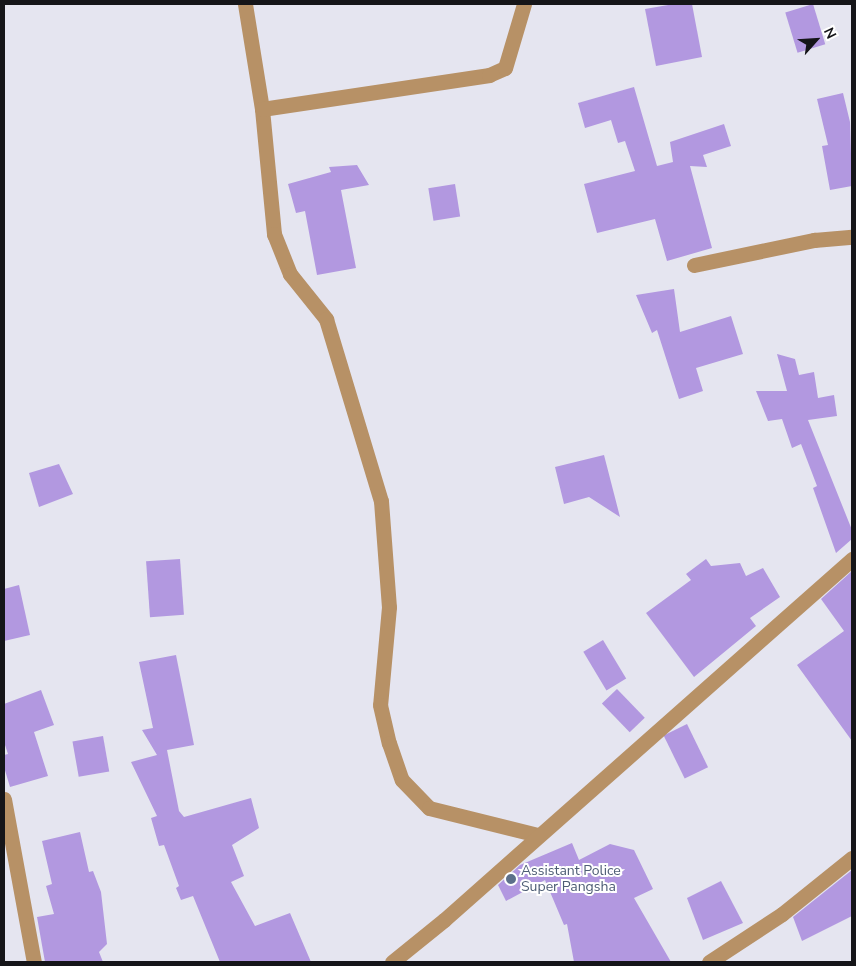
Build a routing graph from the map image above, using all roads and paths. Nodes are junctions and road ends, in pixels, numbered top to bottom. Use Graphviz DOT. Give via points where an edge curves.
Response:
graph roads {
  1 [pos="245,4"];
  2 [pos="524,4"];
  3 [pos="262,109"];
  4 [pos="852,237"];
  5 [pos="694,264"];
  6 [pos="852,559"];
  7 [pos="4,799"];
  8 [pos="538,835"];
  9 [pos="852,858"];
  10 [pos="34,962"];
  11 [pos="392,962"];
  12 [pos="709,962"];
  1 -- 3 [label="street"];
  2 -- 3 [label="street" via="505,68 497,72"];
  3 -- 8 [label="street" via="274,234 290,274 326,319 381,500 389,608 380,705 402,780 429,808"];
  4 -- 5 [label="street" via="814,240"];
  6 -- 8 [label="street"];
  7 -- 10 [label="street"];
  8 -- 11 [label="street"];
  9 -- 12 [label="street" via="782,914"];
}
